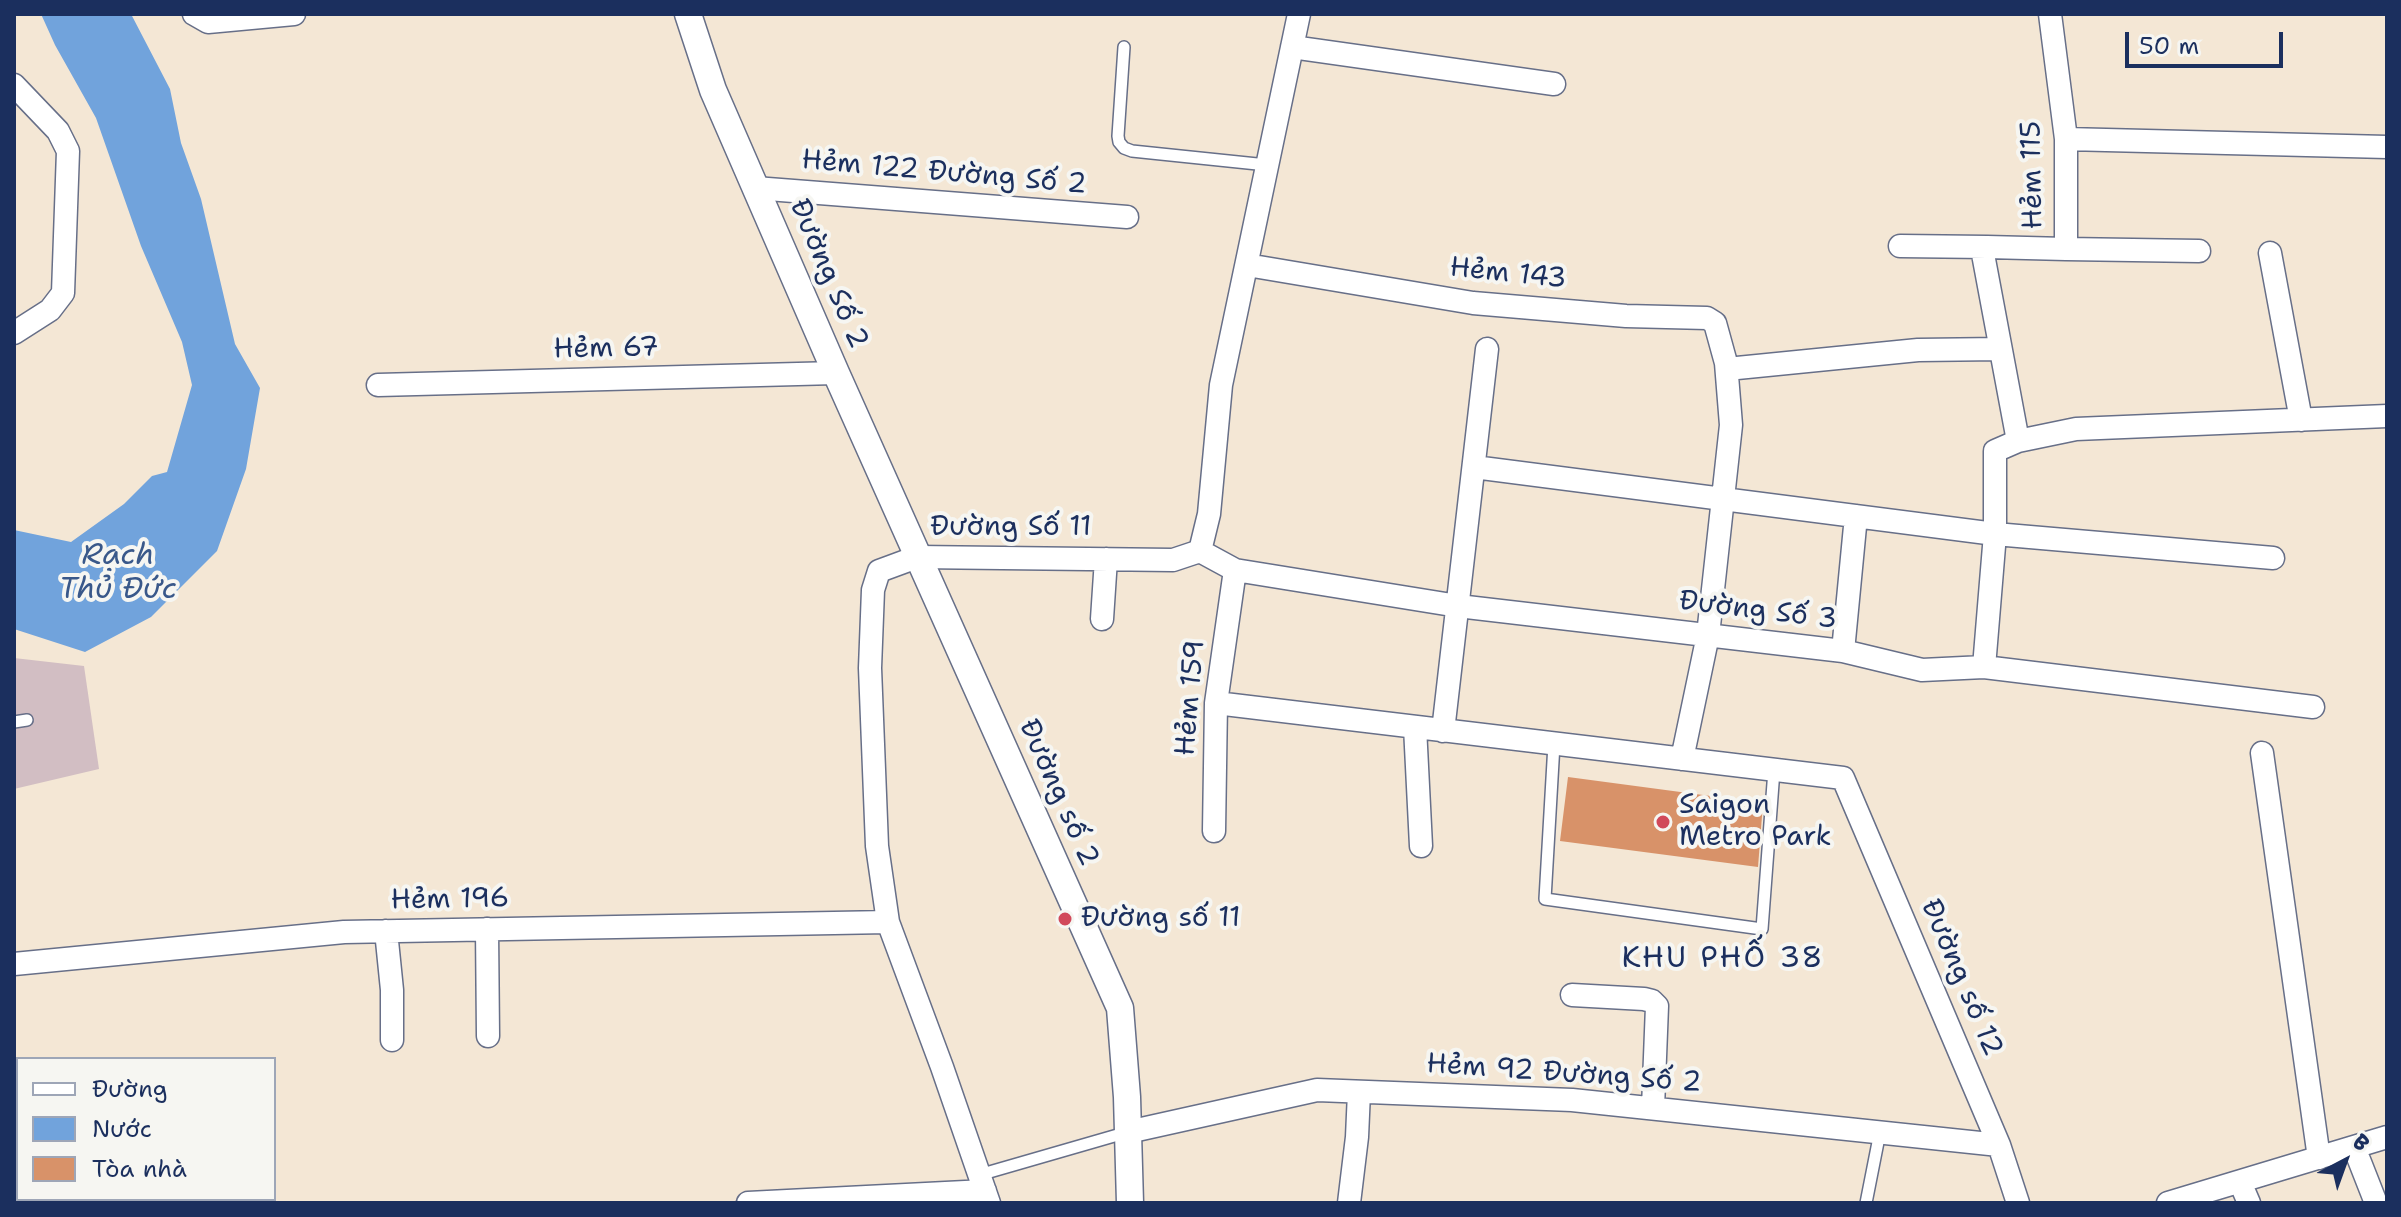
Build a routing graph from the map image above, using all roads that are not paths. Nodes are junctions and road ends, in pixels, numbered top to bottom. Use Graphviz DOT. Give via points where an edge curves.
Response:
graph roads {
  1 [pos="194,14"];
  2 [pos="294,14"];
  3 [pos="688,14"];
  4 [pos="1299,14"];
  5 [pos="2050,14"];
  6 [pos="1124,47"];
  7 [pos="1292,47"];
  8 [pos="1554,84"];
  9 [pos="14,85"];
  10 [pos="2066,139"];
  11 [pos="2387,147"];
  12 [pos="1267,165"];
  13 [pos="755,188"];
  14 [pos="1127,217"];
  15 [pos="1900,246"];
  16 [pos="1987,247"];
  17 [pos="2066,249"];
  18 [pos="2199,251"];
  19 [pos="2270,253"];
  20 [pos="1247,265"];
  21 [pos="14,333"];
  22 [pos="1487,349"];
  23 [pos="2000,349"];
  24 [pos="1727,369"];
  25 [pos="836,373"];
  26 [pos="378,385"];
  27 [pos="2387,416"];
  28 [pos="2301,420"];
  29 [pos="2018,441"];
  30 [pos="1474,467"];
  31 [pos="1722,499"];
  32 [pos="1856,516"];
  33 [pos="1995,534"];
  34 [pos="1200,551"];
  35 [pos="917,557"];
  36 [pos="2273,558"];
  37 [pos="1106,559"];
  38 [pos="1235,570"];
  39 [pos="1458,606"];
  40 [pos="1102,619"];
  41 [pos="1708,635"];
  42 [pos="1843,651"];
  43 [pos="1984,667"];
  44 [pos="1216,703"];
  45 [pos="2313,707"];
  46 [pos="27,720"];
  47 [pos="14,722"];
  48 [pos="1415,727"];
  49 [pos="1443,731"];
  50 [pos="1554,744"];
  51 [pos="2262,753"];
  52 [pos="1682,759"];
  53 [pos="1774,770"];
  54 [pos="1214,831"];
  55 [pos="1421,846"];
  56 [pos="888,922"];
  57 [pos="487,929"];
  58 [pos="386,931"];
  59 [pos="14,964"];
  60 [pos="1572,995"];
  61 [pos="488,1036"];
  62 [pos="392,1040"];
  63 [pos="1359,1092"];
  64 [pos="1653,1108"];
  65 [pos="1128,1132"];
  66 [pos="1880,1132"];
  67 [pos="2387,1137"];
  68 [pos="1999,1145"];
  69 [pos="2354,1147"];
  70 [pos="2319,1158"];
  71 [pos="2240,1182"];
  72 [pos="984,1190"];
  73 [pos="748,1203"];
  74 [pos="1130,1203"];
  75 [pos="1349,1203"];
  76 [pos="1866,1203"];
  77 [pos="2018,1203"];
  78 [pos="2168,1203"];
  79 [pos="2249,1203"];
  80 [pos="2376,1203"];
  1 -- 2 [label="street" via="208,22"];
  3 -- 13 [label="street, Đường Số 2"];
  4 -- 7 [label="street"];
  5 -- 10 [label="street, Hẻm 115"];
  6 -- 12 [label="lane" via="1118,136 1124,148"];
  7 -- 8 [label="street"];
  7 -- 12 [label="street"];
  9 -- 21 [label="street" via="58,131 68,151 63,293 50,310"];
  10 -- 11 [label="street"];
  10 -- 17 [label="street, Hẻm 115"];
  12 -- 20 [label="street"];
  13 -- 14 [label="street, Hẻm 122 Đường Số 2"];
  13 -- 25 [label="street, Đường Số 2"];
  15 -- 16 [label="street"];
  16 -- 17 [label="street"];
  16 -- 23 [label="street" via="1983,254"];
  17 -- 18 [label="street, Hẻm 115"];
  19 -- 28 [label="street"];
  20 -- 24 [label="street, Hẻm 143" via="1473,303 1707,318 1715,323"];
  20 -- 34 [label="street" via="1221,385 1209,514"];
  22 -- 30 [label="street"];
  23 -- 24 [label="street" via="1918,350"];
  23 -- 29 [label="street"];
  24 -- 31 [label="street" via="1731,425"];
  25 -- 26 [label="street, Hẻm 67"];
  25 -- 35 [label="street, Đường Số 2"];
  27 -- 28 [label="street"];
  28 -- 29 [label="street" via="2076,429"];
  29 -- 33 [label="street" via="1995,451"];
  30 -- 31 [label="street"];
  30 -- 39 [label="street"];
  31 -- 32 [label="street"];
  31 -- 41 [label="street"];
  32 -- 33 [label="street"];
  32 -- 42 [label="street"];
  33 -- 36 [label="street"];
  33 -- 43 [label="street"];
  34 -- 37 [label="street, Đường Số 11" via="1173,560"];
  34 -- 38 [label="street, Đường Số 3"];
  35 -- 37 [label="street, Đường Số 11"];
  35 -- 56 [label="street, Đường Số 11" via="879,571 873,590 870,668 877,831"];
  35 -- 65 [label="street, Đường số 2" via="1120,1008"];
  37 -- 40 [label="street"];
  38 -- 39 [label="street, Đường Số 3"];
  38 -- 44 [label="street, Hẻm 159"];
  39 -- 41 [label="street, Đường Số 3"];
  39 -- 49 [label="street"];
  41 -- 42 [label="street, Đường Số 3"];
  41 -- 52 [label="street"];
  42 -- 43 [label="street, Đường Số 3" via="1922,670"];
  43 -- 45 [label="street, Đường Số 3"];
  44 -- 48 [label="street"];
  44 -- 54 [label="street, Hẻm 159"];
  46 -- 47 [label="lane"];
  48 -- 49 [label="street"];
  48 -- 55 [label="street"];
  49 -- 50 [label="street"];
  50 -- 52 [label="street"];
  50 -- 53 [label="lane" via="1545,899 1762,929"];
  51 -- 70 [label="street"];
  52 -- 53 [label="street"];
  53 -- 68 [label="street, Đường số 12" via="1843,778"];
  56 -- 57 [label="street, Hẻm 196"];
  56 -- 72 [label="street, Đường Số 11"];
  57 -- 58 [label="street, Hẻm 196"];
  57 -- 61 [label="street"];
  58 -- 59 [label="street, Hẻm 196"];
  58 -- 62 [label="street"];
  60 -- 64 [label="street" via="1644,999 1657,1006"];
  63 -- 64 [label="street, Hẻm 92 Đường Số 2"];
  63 -- 65 [label="street, Hẻm 92 Đường Số 2" via="1317,1090"];
  63 -- 75 [label="street"];
  64 -- 66 [label="street, Hẻm 92 Đường Số 2"];
  65 -- 72 [label="lane"];
  65 -- 74 [label="street, Đường số 2"];
  66 -- 68 [label="street, Hẻm 92 Đường Số 2"];
  66 -- 76 [label="lane"];
  67 -- 69 [label="street"];
  68 -- 77 [label="street, Đường số 12"];
  69 -- 70 [label="street"];
  69 -- 80 [label="street"];
  70 -- 71 [label="street"];
  71 -- 78 [label="street"];
  71 -- 79 [label="street"];
  72 -- 73 [label="street"];
}
